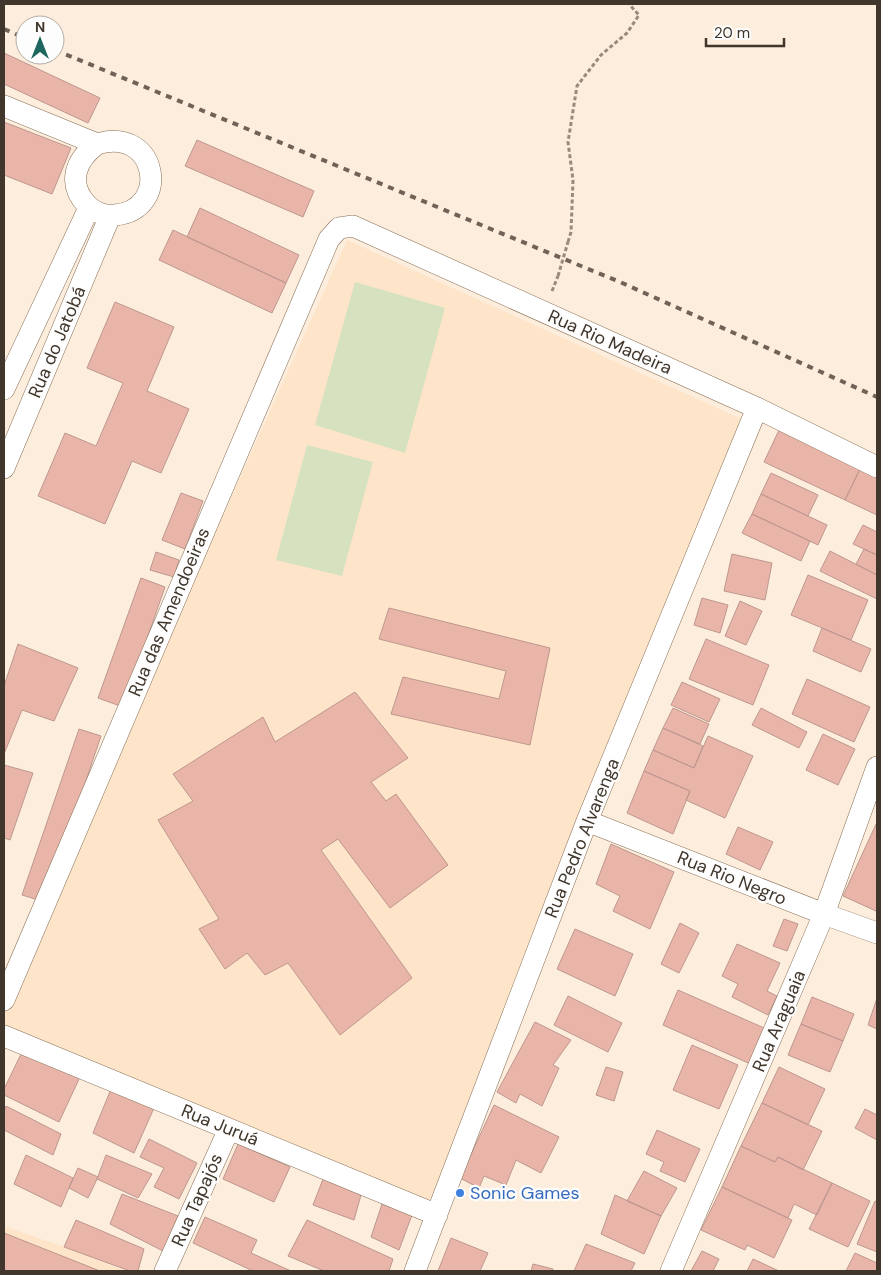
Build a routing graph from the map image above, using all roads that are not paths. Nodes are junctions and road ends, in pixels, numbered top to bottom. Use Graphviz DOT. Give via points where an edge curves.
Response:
graph roads {
  1 [pos="4,106"];
  2 [pos="97,144"];
  3 [pos="90,208"];
  4 [pos="110,216"];
  5 [pos="339,228"];
  6 [pos="4,389"];
  7 [pos="757,408"];
  8 [pos="877,467"];
  9 [pos="4,468"];
  10 [pos="877,767"];
  11 [pos="588,821"];
  12 [pos="824,914"];
  13 [pos="877,933"];
  14 [pos="4,1000"];
  15 [pos="4,1036"];
  16 [pos="229,1129"];
  17 [pos="436,1215"];
  18 [pos="164,1271"];
  19 [pos="415,1271"];
  20 [pos="672,1271"];
  1 -- 2 [label="street"];
  2 -- 3 [label="street" via="86,151 76,174 78,192"];
  2 -- 4 [label="street" via="109,140 133,145 143,154 152,177 150,190 135,210"];
  3 -- 4 [label="street"];
  3 -- 6 [label="street, Rua do Jatobá"];
  4 -- 9 [label="street, Rua do Jatobá"];
  5 -- 7 [label="street, Rua Rio Madeira" via="353,226"];
  5 -- 14 [label="street, Rua das Amendoeiras" via="329,239"];
  7 -- 8 [label="street, Rua Rio Madeira"];
  7 -- 11 [label="street, Rua Pedro Alvarenga"];
  10 -- 12 [label="street, Rua Araguaia"];
  11 -- 12 [label="street, Rua Rio Negro"];
  11 -- 17 [label="street, Rua Pedro Alvarenga"];
  12 -- 13 [label="street, Rua Rio Negro"];
  12 -- 20 [label="street, Rua Araguaia"];
  15 -- 16 [label="street, Rua Juruá"];
  16 -- 17 [label="street, Rua Juruá"];
  16 -- 18 [label="street, Rua Tapajós"];
  17 -- 19 [label="street, Rua Pedro Alvarenga"];
}
